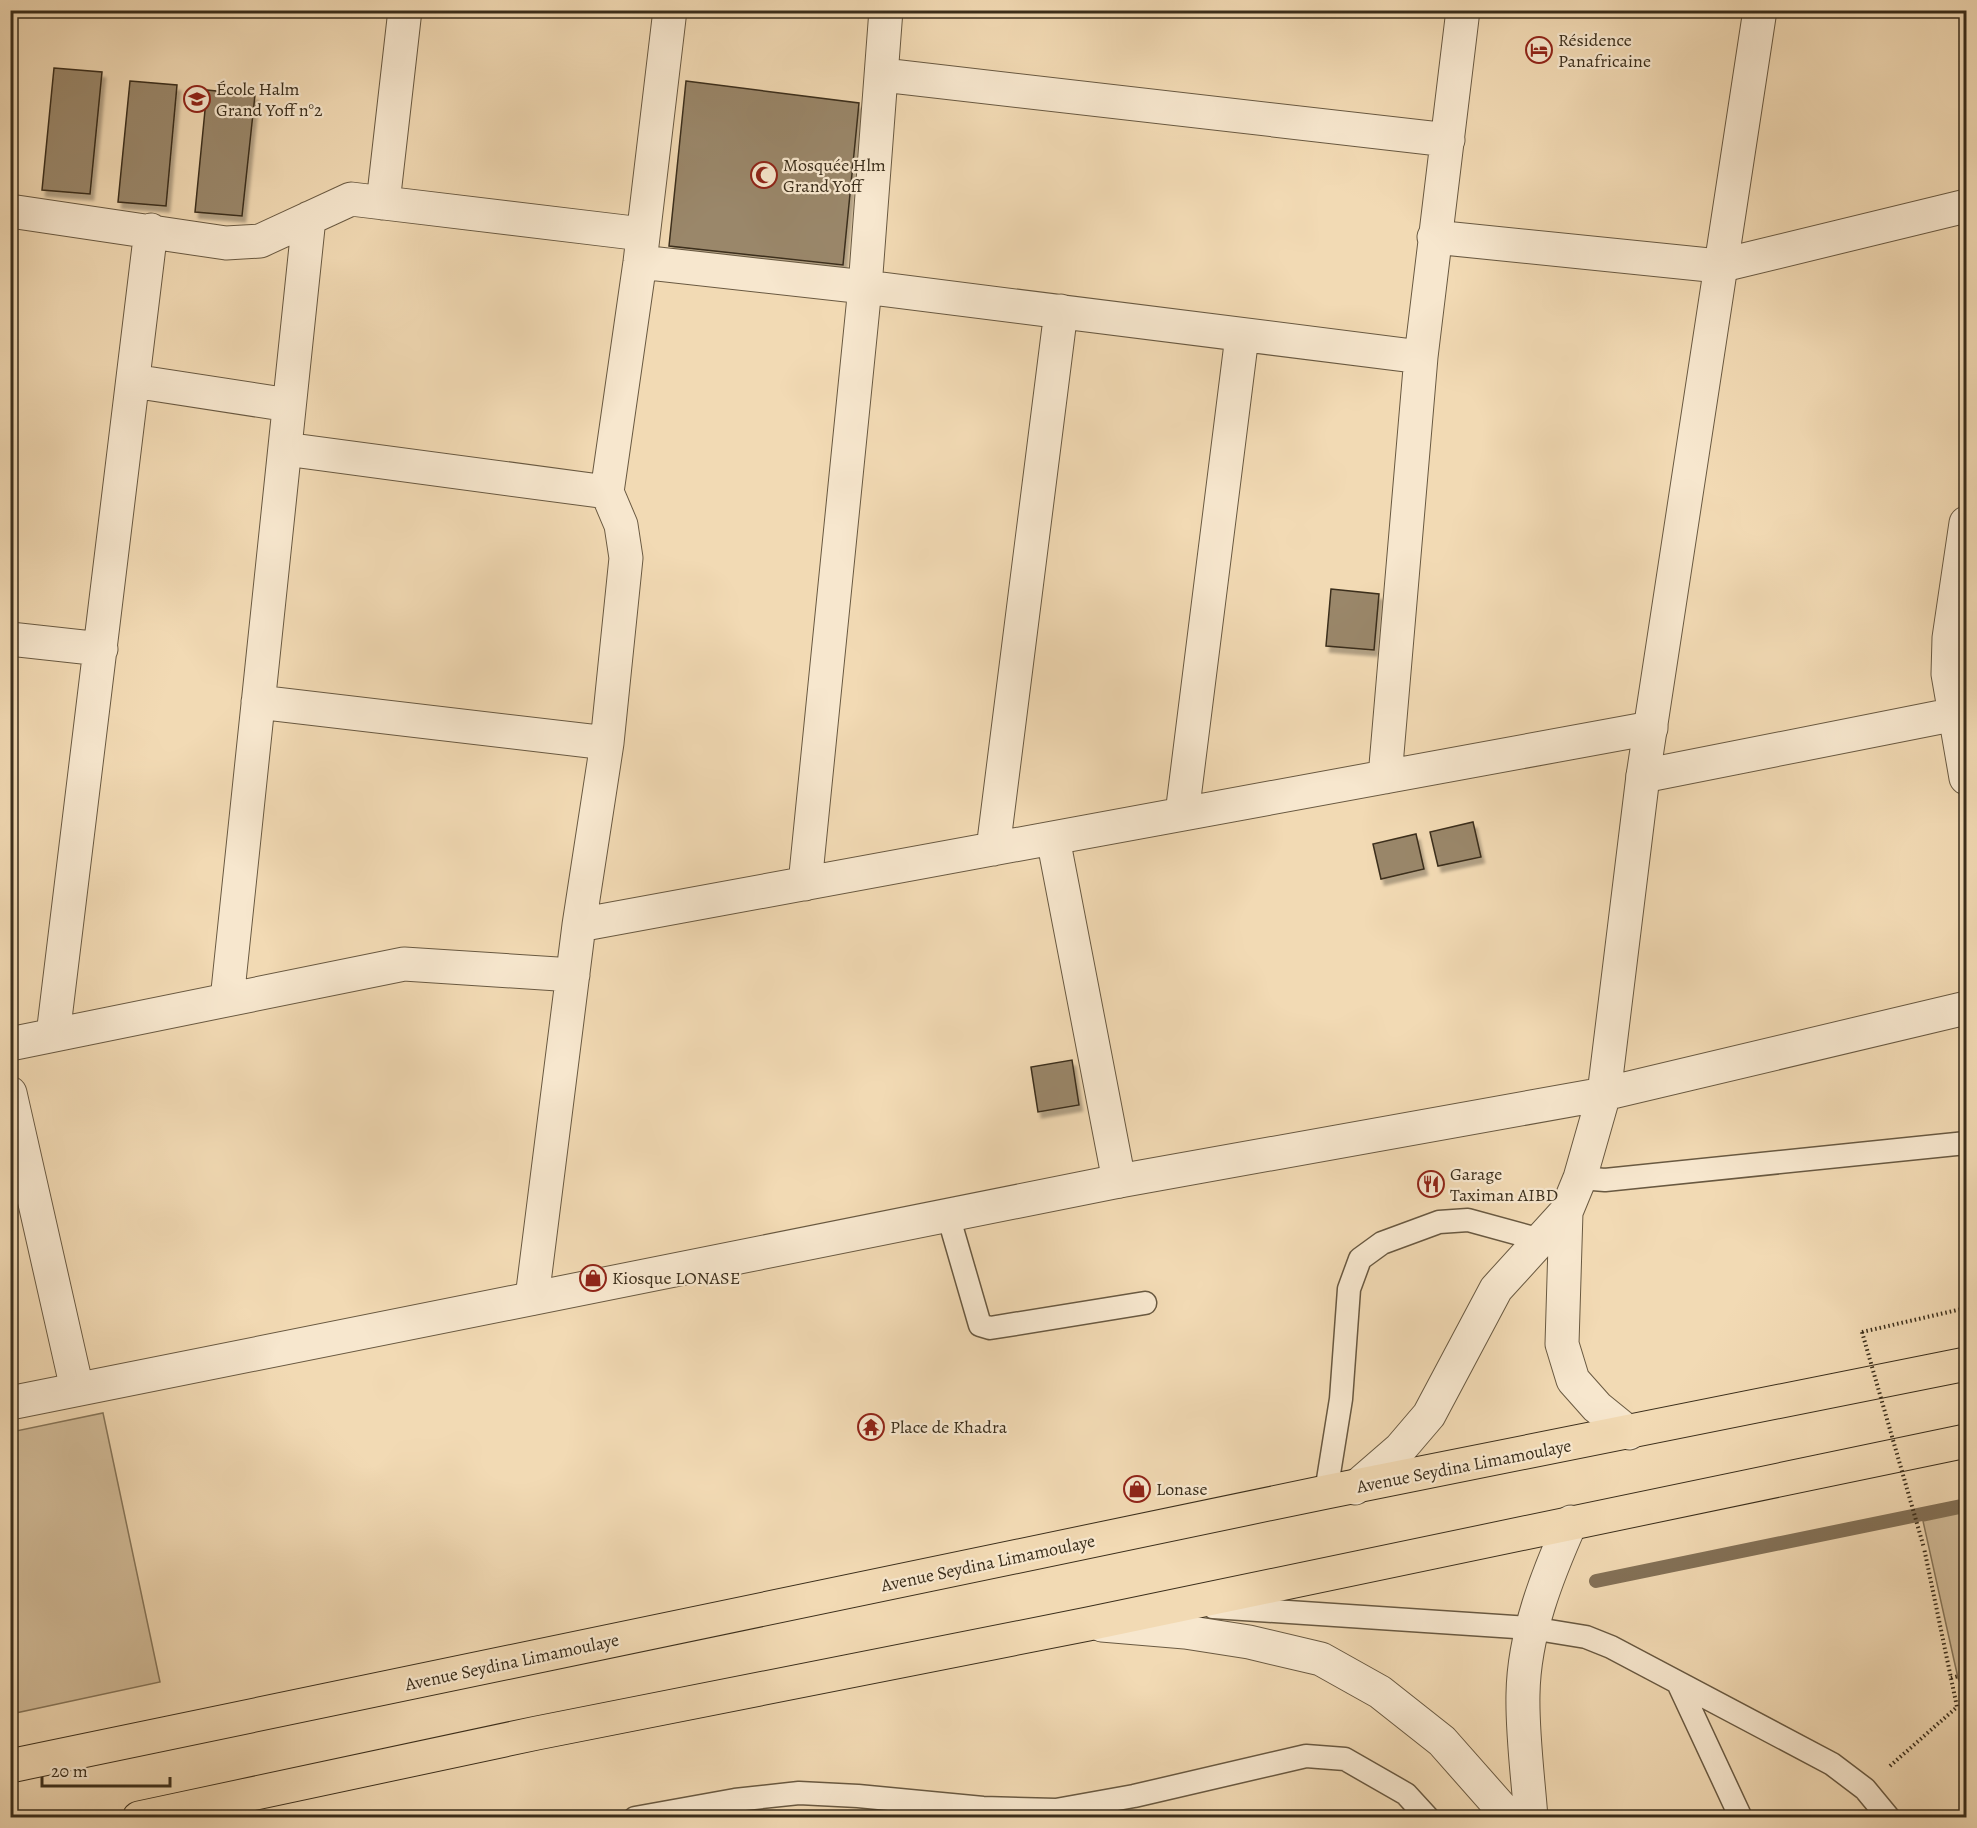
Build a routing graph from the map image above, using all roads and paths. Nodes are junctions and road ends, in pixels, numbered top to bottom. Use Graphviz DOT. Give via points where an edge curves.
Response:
graph roads {
  1 [pos="405,10"];
  2 [pos="670,10"];
  3 [pos="886,10"];
  4 [pos="1463,10"];
  5 [pos="1760,10"];
  6 [pos="883,75"];
  7 [pos="1448,140"];
  8 [pos="383,203"];
  9 [pos="1966,206"];
  10 [pos="10,212"];
  11 [pos="309,218"];
  12 [pos="152,231"];
  13 [pos="1434,237"];
  14 [pos="641,248"];
  15 [pos="1719,266"];
  16 [pos="865,287"];
  17 [pos="1061,311"];
  18 [pos="1242,336"];
  19 [pos="1421,357"];
  20 [pos="134,381"];
  21 [pos="289,405"];
  22 [pos="285,449"];
  23 [pos="607,492"];
  24 [pos="1966,523"];
  25 [pos="10,639"];
  26 [pos="101,649"];
  27 [pos="258,702"];
  28 [pos="1961,714"];
  29 [pos="1652,728"];
  30 [pos="607,743"];
  31 [pos="1643,776"];
  32 [pos="1385,777"];
  33 [pos="1966,778"];
  34 [pos="1182,814"];
  35 [pos="1053,838"];
  36 [pos="993,849"];
  37 [pos="805,884"];
  38 [pos="579,925"];
  39 [pos="573,975"];
  40 [pos="227,1000"];
  41 [pos="1966,1008"];
  42 [pos="53,1035"];
  43 [pos="10,1044"];
  44 [pos="10,1093"];
  45 [pos="1604,1094"];
  46 [pos="1966,1143"];
  47 [pos="1580,1178"];
  48 [pos="1119,1181"];
  49 [pos="1566,1212"];
  50 [pos="948,1215"];
  51 [pos="1541,1240"];
  52 [pos="532,1298"];
  53 [pos="1145,1303"];
  54 [pos="1966,1308"];
  55 [pos="1966,1364"];
  56 [pos="77,1389"];
  57 [pos="10,1403"];
  58 [pos="1629,1433"];
  59 [pos="1966,1441"];
  60 [pos="1341,1490"];
  61 [pos="1571,1522"];
  62 [pos="1182,1605"];
  63 [pos="1088,1624"];
  64 [pos="1531,1628"];
  65 [pos="1966,1674"];
  66 [pos="1952,1678"];
  67 [pos="1679,1685"];
  68 [pos="10,1766"];
  69 [pos="1865,1789"];
  70 [pos="139,1818"];
  71 [pos="635,1818"];
  72 [pos="1428,1818"];
  73 [pos="1510,1818"];
  74 [pos="1531,1818"];
  75 [pos="1741,1818"];
  76 [pos="1889,1818"];
  1 -- 8 [label="street"];
  2 -- 14 [label="street"];
  3 -- 6 [label="street"];
  4 -- 7 [label="street"];
  5 -- 15 [label="street"];
  6 -- 7 [label="street"];
  6 -- 16 [label="street"];
  7 -- 13 [label="street"];
  8 -- 11 [label="street" via="351,199"];
  8 -- 14 [label="street"];
  9 -- 15 [label="street"];
  10 -- 12 [label="street"];
  11 -- 12 [label="street" via="260,241 226,243"];
  11 -- 21 [label="street"];
  12 -- 20 [label="street"];
  13 -- 15 [label="street"];
  13 -- 19 [label="street"];
  14 -- 16 [label="street"];
  14 -- 23 [label="street"];
  15 -- 29 [label="street"];
  16 -- 17 [label="street"];
  16 -- 37 [label="street"];
  17 -- 18 [label="street"];
  17 -- 36 [label="street"];
  18 -- 19 [label="street"];
  18 -- 34 [label="street"];
  19 -- 32 [label="street"];
  20 -- 21 [label="street"];
  20 -- 26 [label="street"];
  21 -- 22 [label="street"];
  22 -- 23 [label="street"];
  22 -- 27 [label="street"];
  23 -- 30 [label="street" via="621,525 626,558"];
  24 -- 28 [label="street" via="1949,638 1948,674"];
  25 -- 26 [label="street"];
  26 -- 42 [label="street"];
  27 -- 30 [label="street"];
  27 -- 40 [label="street"];
  28 -- 31 [label="street"];
  28 -- 33 [label="street"];
  29 -- 31 [label="street"];
  29 -- 32 [label="street"];
  30 -- 38 [label="street"];
  31 -- 45 [label="street"];
  32 -- 34 [label="street"];
  34 -- 35 [label="street"];
  35 -- 36 [label="street"];
  35 -- 48 [label="street"];
  36 -- 37 [label="street"];
  37 -- 38 [label="street"];
  38 -- 39 [label="street"];
  39 -- 40 [label="street" via="404,963"];
  39 -- 52 [label="street"];
  40 -- 42 [label="street"];
  41 -- 45 [label="street"];
  42 -- 43 [label="street"];
  44 -- 56 [label="street"];
  45 -- 47 [label="street"];
  45 -- 48 [label="street"];
  46 -- 47 [label="lane" via="1605,1180"];
  47 -- 49 [label="street"];
  48 -- 50 [label="street"];
  49 -- 51 [label="street"];
  49 -- 58 [label="street" via="1562,1344 1573,1380 1597,1407"];
  50 -- 52 [label="street"];
  50 -- 53 [label="lane" via="980,1325 990,1328"];
  51 -- 60 [label="street" via="1496,1289 1428,1415 1400,1449"];
  51 -- 60 [label="lane" via="1468,1220 1439,1222 1382,1243 1360,1259 1349,1289 1341,1399"];
  52 -- 56 [label="street"];
  54 -- 66 [label="path, bridge" via="1862,1332 1924,1548"];
  55 -- 58 [label="highway, Avenue Seydina Limamoulaye"];
  56 -- 57 [label="street"];
  58 -- 60 [label="highway, Avenue Seydina Limamoulaye"];
  59 -- 61 [label="highway"];
  60 -- 68 [label="highway, Avenue Seydina Limamoulaye"];
  61 -- 62 [label="highway"];
  61 -- 64 [label="street"];
  62 -- 63 [label="highway"];
  62 -- 64 [label="lane"];
  63 -- 70 [label="highway" via="537,1732"];
  63 -- 73 [label="street" via="1185,1632 1320,1659 1380,1692 1443,1741"];
  64 -- 67 [label="lane" via="1586,1637"];
  64 -- 74 [label="street" via="1523,1693"];
  65 -- 66 [label="path"];
  66 -- 69 [label="path" via="1957,1707"];
  67 -- 69 [label="lane" via="1832,1764"];
  67 -- 75 [label="lane"];
  69 -- 76 [label="lane"];
  71 -- 72 [label="lane" via="799,1793 973,1808 1056,1810 1306,1756 1345,1759 1406,1794"];
}
